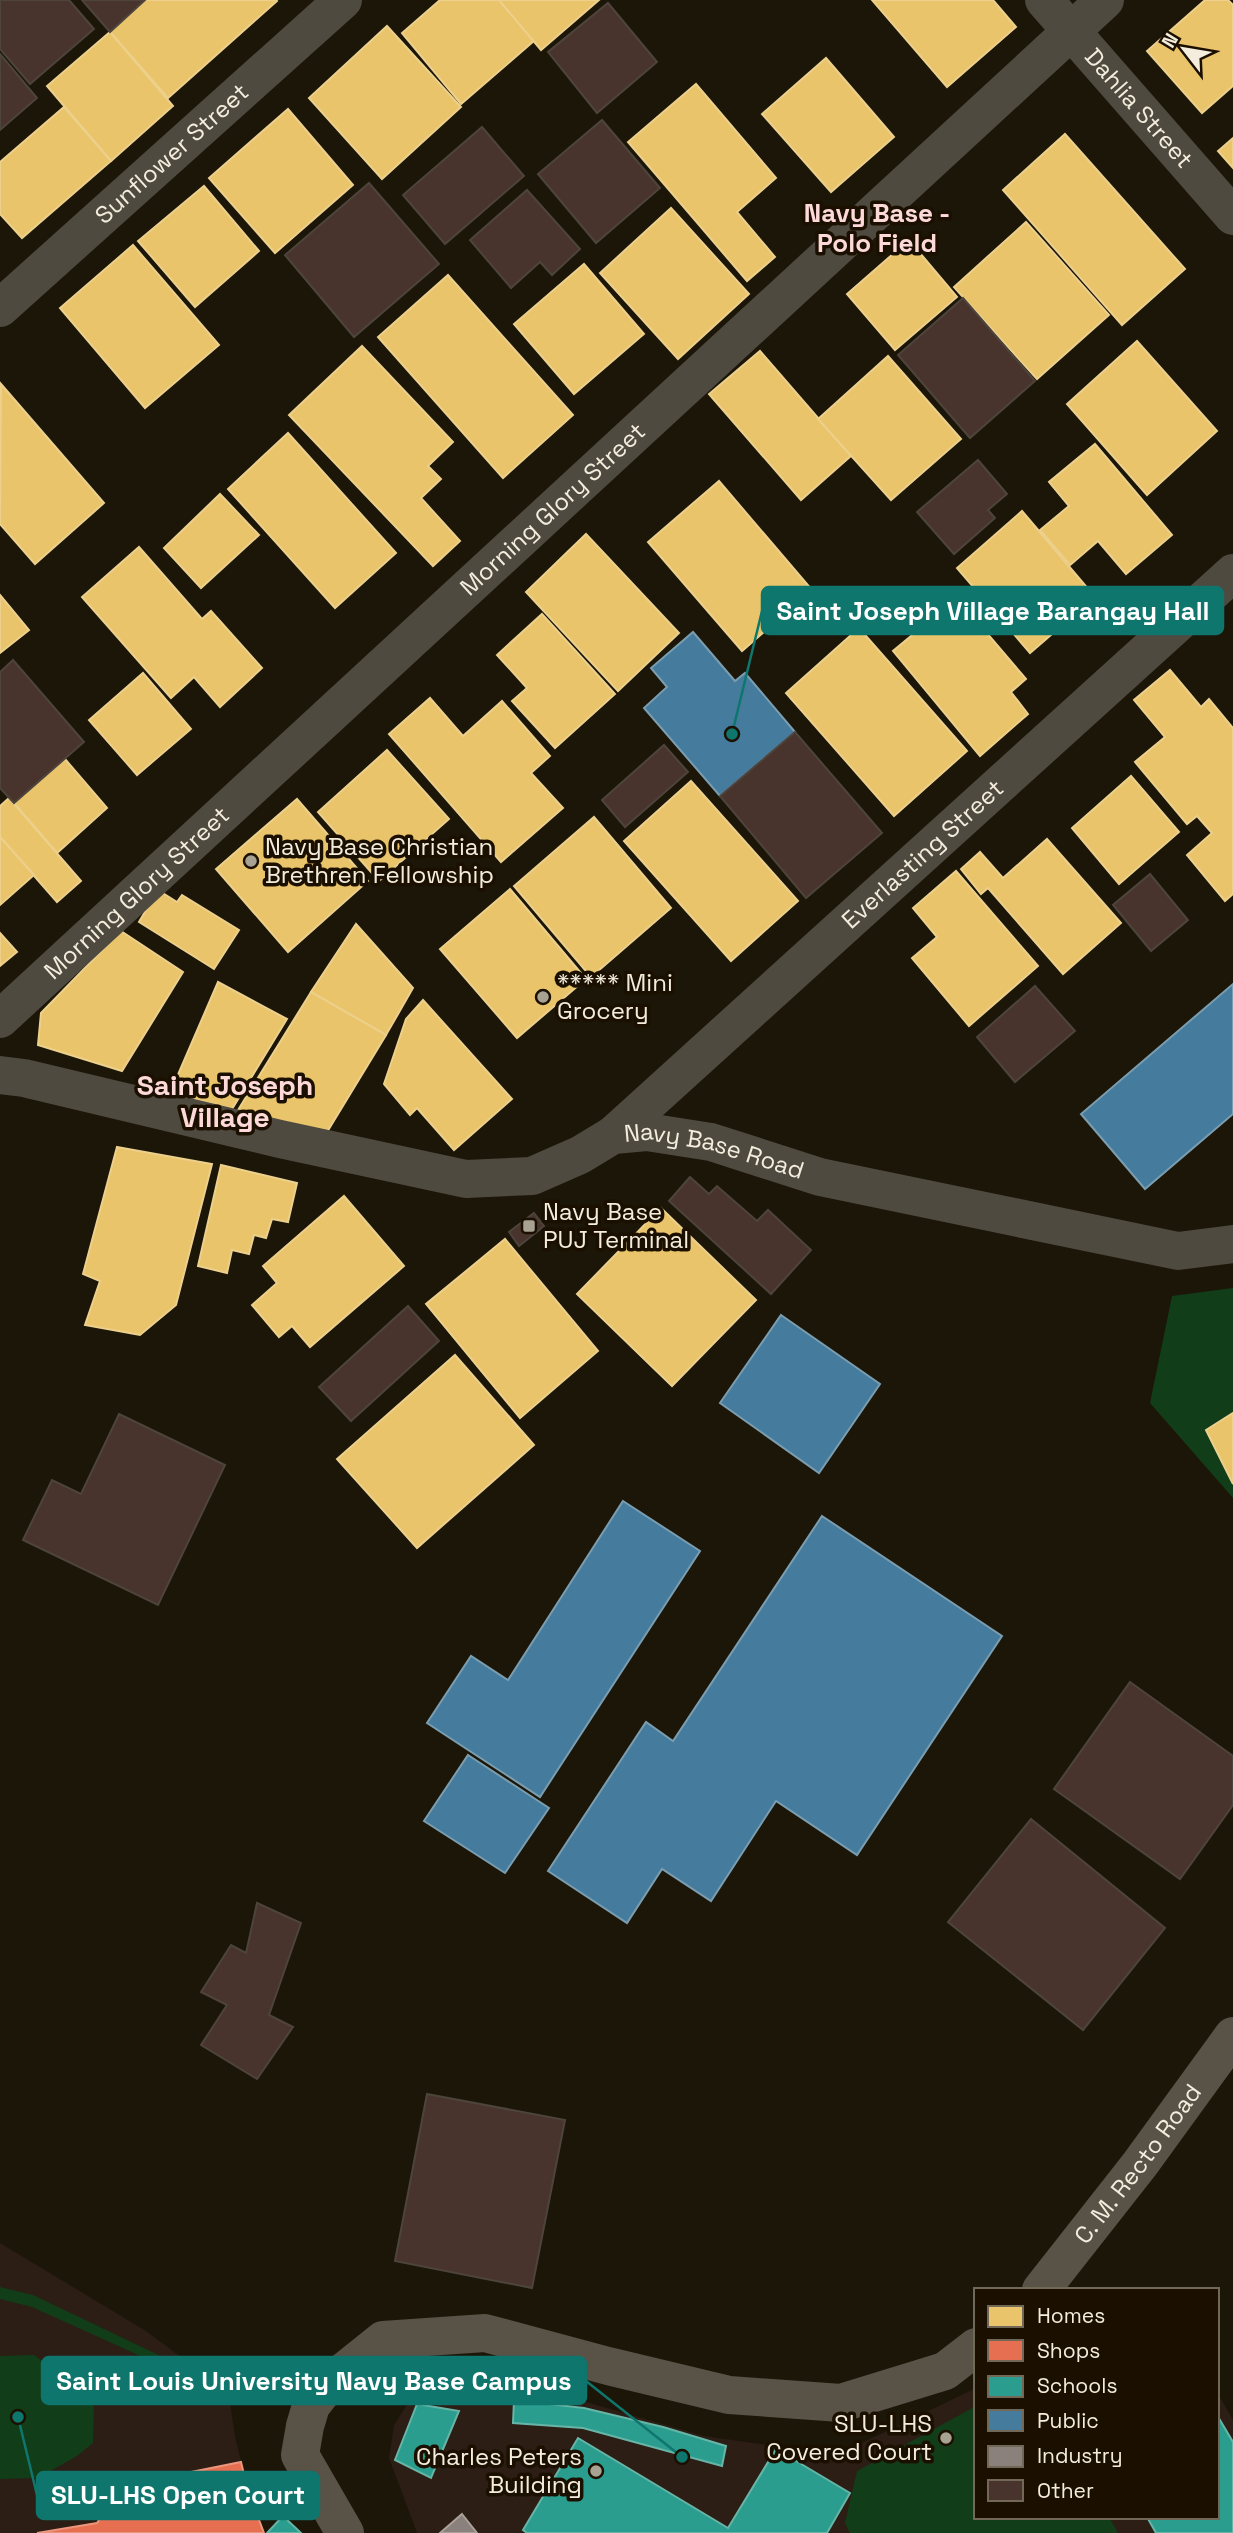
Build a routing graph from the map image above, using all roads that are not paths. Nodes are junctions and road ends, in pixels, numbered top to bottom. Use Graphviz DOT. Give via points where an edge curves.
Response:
graph roads {
  1 [pos="343,0"];
  2 [pos="1044,0"];
  3 [pos="1105,0"];
  4 [pos="1071,30"];
  5 [pos="1233,216"];
  6 [pos="0,308"];
  7 [pos="1233,573"];
  8 [pos="0,1019"];
  9 [pos="0,1074"];
  10 [pos="613,1135"];
  11 [pos="1233,1244"];
  12 [pos="1233,2036"];
  13 [pos="1043,2288"];
  14 [pos="974,2349"];
  15 [pos="345,2533"];
  1 -- 6 [label="street, Sunflower Street"];
  2 -- 4 [label="street, Dahlia Street"];
  3 -- 4 [label="street, Morning Glory Street"];
  4 -- 5 [label="street, Dahlia Street"];
  4 -- 8 [label="street, Morning Glory Street"];
  7 -- 10 [label="street, Everlasting Street"];
  9 -- 10 [label="street, Navy Base Road" via="466,1179 532,1176"];
  10 -- 11 [label="street, Navy Base Road" via="648,1132 711,1142 820,1177 1178,1251"];
  12 -- 13 [label="main road, C. M. Recto Road"];
  14 -- 15 [label="main road" via="945,2371 841,2403 729,2395 485,2333 383,2340 328,2384 311,2406 305,2426 300,2455"];
}
